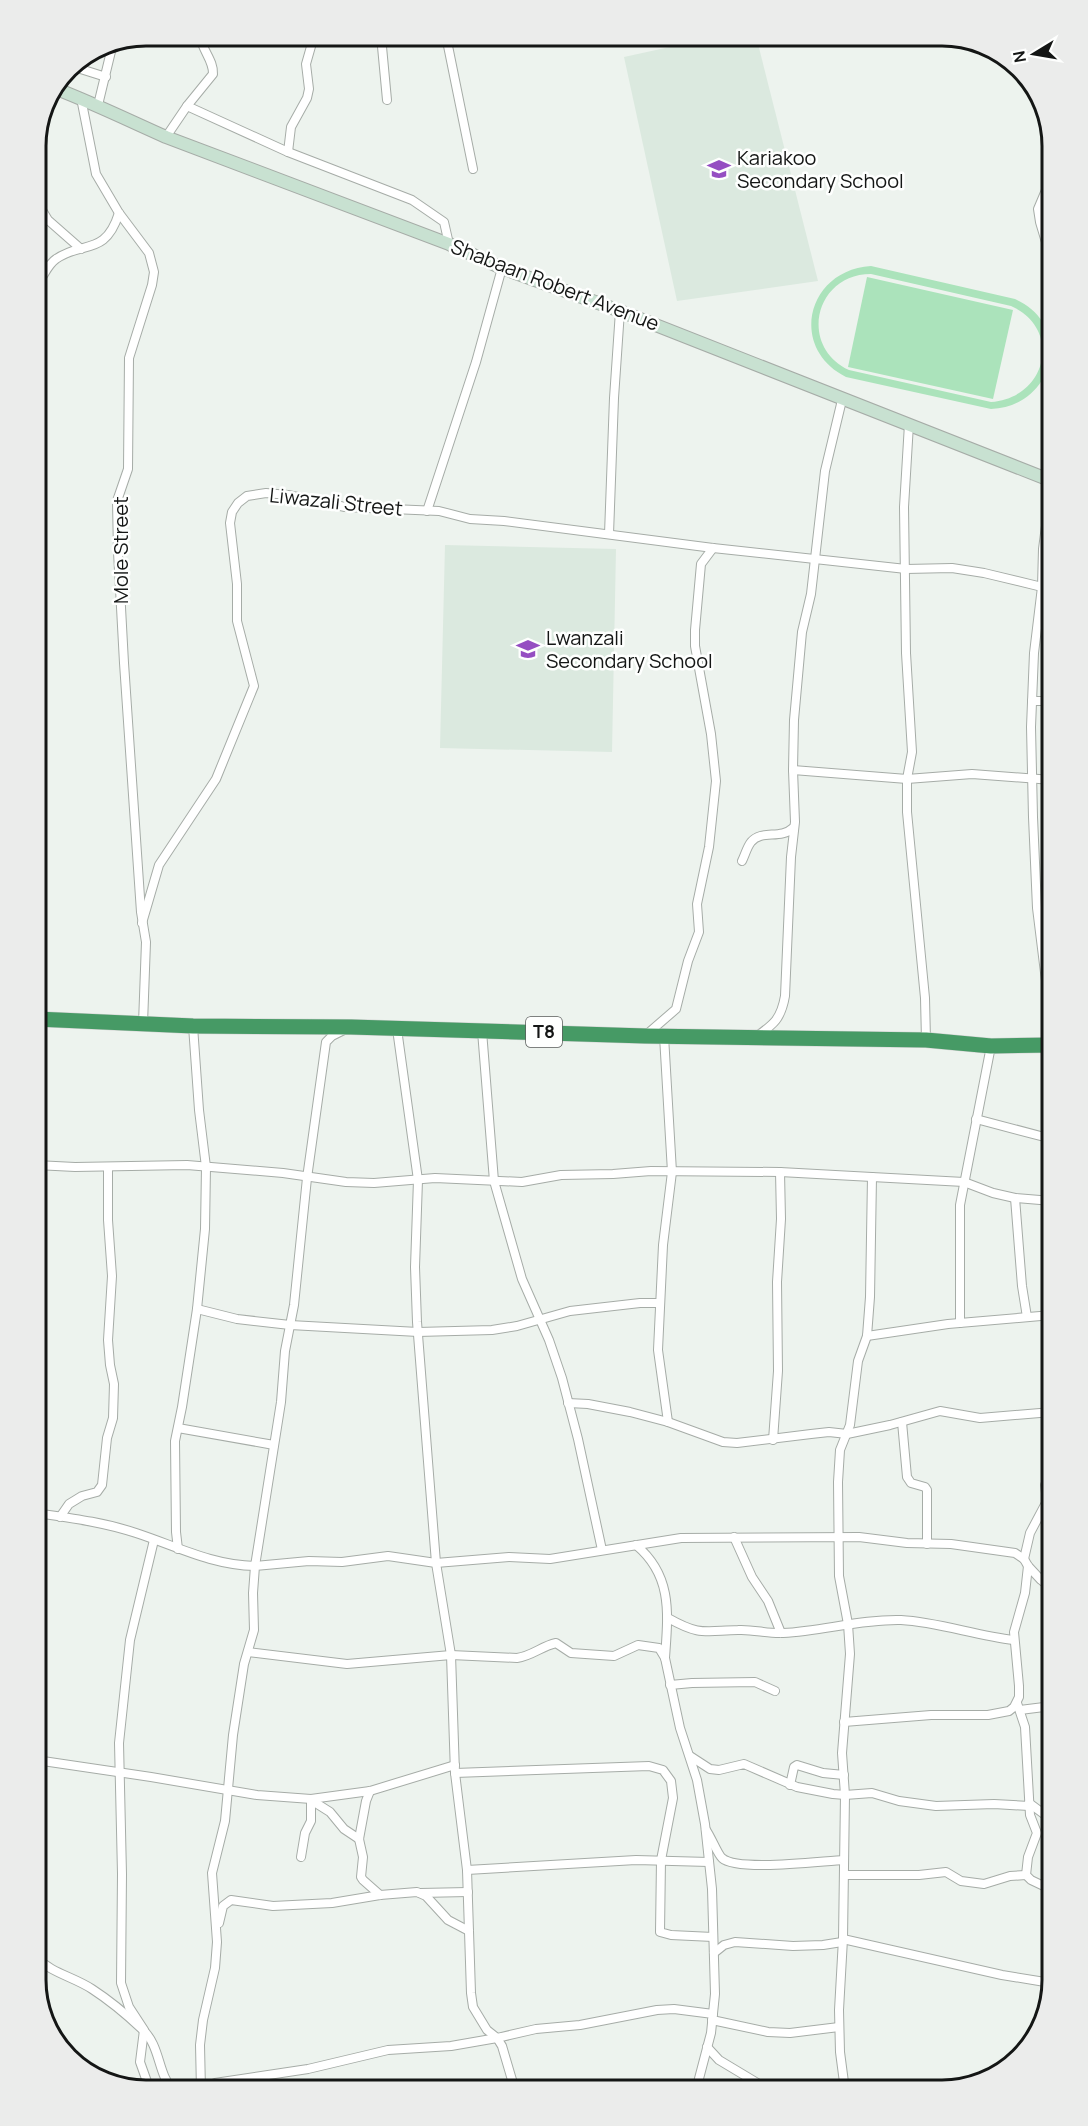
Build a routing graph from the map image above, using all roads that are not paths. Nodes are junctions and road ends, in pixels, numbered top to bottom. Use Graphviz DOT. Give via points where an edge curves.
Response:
graph roads {
  1 [pos="202,46"];
  2 [pos="311,46"];
  3 [pos="382,46"];
  4 [pos="448,46"];
  5 [pos="111,53"];
  6 [pos="83,70"];
  7 [pos="106,77"];
  8 [pos="63,92"];
  9 [pos="81,98"];
  10 [pos="387,100"];
  11 [pos="98,105"];
  12 [pos="187,106"];
  13 [pos="166,137"];
  14 [pos="288,152"];
  15 [pos="473,169"];
  16 [pos="1042,203"];
  17 [pos="119,213"];
  18 [pos="47,218"];
  19 [pos="1042,229"];
  20 [pos="449,244"];
  21 [pos="81,249"];
  22 [pos="502,268"];
  23 [pos="47,270"];
  24 [pos="620,310"];
  25 [pos="842,400"];
  26 [pos="909,424"];
  27 [pos="1042,477"];
  28 [pos="427,511"];
  29 [pos="609,534"];
  30 [pos="713,548"];
  31 [pos="815,558"];
  32 [pos="906,569"];
  33 [pos="1042,587"];
  34 [pos="1032,701"];
  35 [pos="1042,701"];
  36 [pos="793,770"];
  37 [pos="1032,778"];
  38 [pos="906,779"];
  39 [pos="1042,779"];
  40 [pos="793,828"];
  41 [pos="742,861"];
  42 [pos="142,923"];
  43 [pos="1042,953"];
  44 [pos="47,1019"];
  45 [pos="143,1024"];
  46 [pos="193,1026"];
  47 [pos="351,1027"];
  48 [pos="397,1029"];
  49 [pos="482,1031"];
  50 [pos="645,1036"];
  51 [pos="664,1036"];
  52 [pos="753,1039"];
  53 [pos="926,1040"];
  54 [pos="1042,1045"];
  55 [pos="991,1046"];
  56 [pos="976,1119"];
  57 [pos="1042,1136"];
  58 [pos="46,1165"];
  59 [pos="108,1167"];
  60 [pos="206,1167"];
  61 [pos="672,1172"];
  62 [pos="780,1172"];
  63 [pos="872,1177"];
  64 [pos="308,1178"];
  65 [pos="418,1180"];
  66 [pos="494,1180"];
  67 [pos="963,1182"];
  68 [pos="1016,1198"];
  69 [pos="1042,1200"];
  70 [pos="659,1303"];
  71 [pos="197,1309"];
  72 [pos="1042,1316"];
  73 [pos="1027,1317"];
  74 [pos="540,1320"];
  75 [pos="960,1323"];
  76 [pos="290,1325"];
  77 [pos="418,1332"];
  78 [pos="867,1336"];
  79 [pos="568,1403"];
  80 [pos="1042,1413"];
  81 [pos="668,1422"];
  82 [pos="902,1422"];
  83 [pos="178,1428"];
  84 [pos="847,1434"];
  85 [pos="773,1440"];
  86 [pos="274,1445"];
  87 [pos="1042,1510"];
  88 [pos="46,1515"];
  89 [pos="60,1517"];
  90 [pos="734,1537"];
  91 [pos="839,1537"];
  92 [pos="154,1540"];
  93 [pos="927,1544"];
  94 [pos="636,1545"];
  95 [pos="178,1549"];
  96 [pos="602,1550"];
  97 [pos="1026,1562"];
  98 [pos="436,1563"];
  99 [pos="255,1566"];
  100 [pos="1042,1579"];
  101 [pos="668,1618"];
  102 [pos="848,1624"];
  103 [pos="781,1633"];
  104 [pos="1014,1640"];
  105 [pos="248,1652"];
  106 [pos="451,1655"];
  107 [pos="665,1658"];
  108 [pos="670,1685"];
  109 [pos="775,1690"];
  110 [pos="1042,1706"];
  111 [pos="1018,1707"];
  112 [pos="844,1722"];
  113 [pos="690,1756"];
  114 [pos="46,1761"];
  115 [pos="455,1769"];
  116 [pos="120,1774"];
  117 [pos="844,1775"];
  118 [pos="790,1785"];
  119 [pos="229,1789"];
  120 [pos="370,1791"];
  121 [pos="845,1795"];
  122 [pos="311,1800"];
  123 [pos="1029,1805"];
  124 [pos="1042,1813"];
  125 [pos="706,1830"];
  126 [pos="359,1839"];
  127 [pos="301,1857"];
  128 [pos="661,1860"];
  129 [pos="843,1860"];
  130 [pos="709,1862"];
  131 [pos="466,1870"];
  132 [pos="844,1875"];
  133 [pos="1026,1875"];
  134 [pos="1042,1885"];
  135 [pos="468,1892"];
  136 [pos="419,1893"];
  137 [pos="380,1895"];
  138 [pos="469,1931"];
  139 [pos="714,1937"];
  140 [pos="842,1940"];
  141 [pos="217,1942"];
  142 [pos="714,1953"];
  143 [pos="48,1966"];
  144 [pos="1042,1982"];
  145 [pos="713,2017"];
  146 [pos="839,2027"];
  147 [pos="144,2030"];
  148 [pos="497,2038"];
  149 [pos="707,2048"];
  150 [pos="146,2079"];
  151 [pos="166,2079"];
  152 [pos="201,2079"];
  153 [pos="241,2079"];
  154 [pos="511,2079"];
  155 [pos="699,2080"];
  156 [pos="752,2080"];
  157 [pos="843,2080"];
  1 -- 12 [label="street" via="213,74"];
  2 -- 14 [label="street" via="306,64 309,89 291,127"];
  3 -- 10 [label="street"];
  4 -- 15 [label="street"];
  5 -- 7 [label="street"];
  6 -- 7 [label="street"];
  7 -- 11 [label="street"];
  8 -- 9 [label="street, Shabaan Robert Avenue"];
  9 -- 11 [label="street, Shabaan Robert Avenue"];
  9 -- 17 [label="street, Mole Street" via="96,174"];
  11 -- 13 [label="street, Shabaan Robert Avenue"];
  12 -- 13 [label="street"];
  12 -- 14 [label="street"];
  13 -- 20 [label="street, Shabaan Robert Avenue"];
  14 -- 20 [label="street" via="412,200 444,222"];
  16 -- 19 [label="street" via="1038,209"];
  17 -- 21 [label="street" via="108,235 90,248"];
  17 -- 42 [label="street, Mole Street" via="149,253 154,272 129,358 128,470 117,501"];
  18 -- 21 [label="street"];
  20 -- 22 [label="street, Shabaan Robert Avenue"];
  21 -- 23 [label="street" via="53,261"];
  22 -- 24 [label="street, Shabaan Robert Avenue"];
  22 -- 28 [label="street"];
  24 -- 25 [label="street, Shabaan Robert Avenue"];
  24 -- 29 [label="street"];
  25 -- 26 [label="street, Shabaan Robert Avenue"];
  25 -- 31 [label="street" via="825,471"];
  26 -- 27 [label="street, Shabaan Robert Avenue"];
  26 -- 32 [label="street" via="904,500"];
  28 -- 29 [label="street, Liwazali Street"];
  28 -- 42 [label="street, Liwazali Street" via="345,507 266,493 247,496 238,503 230,523 237,621 254,686 216,779 159,865"];
  29 -- 30 [label="street, Liwazali Street"];
  30 -- 31 [label="street, Liwazali Street"];
  30 -- 50 [label="street" via="701,564 694,646 716,781 710,847 697,904 699,932 676,1009"];
  31 -- 32 [label="street, Liwazali Street"];
  31 -- 36 [label="street" via="802,632"];
  32 -- 33 [label="street, Liwazali Street" via="952,568"];
  32 -- 38 [label="street" via="912,752"];
  33 -- 34 [label="street"];
  34 -- 35 [label="street"];
  34 -- 37 [label="street"];
  36 -- 38 [label="street"];
  36 -- 40 [label="street"];
  37 -- 38 [label="street" via="963,774"];
  37 -- 39 [label="street"];
  37 -- 43 [label="street"];
  38 -- 53 [label="street"];
  40 -- 41 [label="street" via="787,834 766,835 751,842"];
  40 -- 52 [label="street" via="783,1010 773,1024"];
  42 -- 45 [label="street, Mole Street" via="146,942"];
  44 -- 45 [label="highway, T8"];
  45 -- 46 [label="highway, T8"];
  46 -- 47 [label="highway, T8"];
  46 -- 60 [label="street"];
  47 -- 48 [label="highway, T8"];
  47 -- 64 [label="street" via="326,1042"];
  48 -- 49 [label="highway, T8"];
  48 -- 65 [label="street"];
  49 -- 50 [label="highway, T8"];
  49 -- 66 [label="street"];
  50 -- 51 [label="highway, T8"];
  51 -- 52 [label="highway, T8"];
  51 -- 61 [label="street"];
  52 -- 53 [label="highway, T8"];
  53 -- 55 [label="highway, T8"];
  54 -- 55 [label="highway, T8"];
  55 -- 56 [label="street"];
  56 -- 57 [label="street"];
  56 -- 67 [label="street"];
  58 -- 59 [label="street"];
  59 -- 60 [label="street"];
  59 -- 89 [label="street" via="112,1418 102,1485 97,1492 69,1504"];
  60 -- 64 [label="street"];
  60 -- 71 [label="street"];
  61 -- 62 [label="street"];
  61 -- 66 [label="street" via="561,1175 522,1182"];
  61 -- 70 [label="street"];
  62 -- 63 [label="street"];
  62 -- 85 [label="street" via="782,1219"];
  63 -- 67 [label="street"];
  63 -- 78 [label="street"];
  64 -- 65 [label="street" via="374,1183"];
  64 -- 76 [label="street"];
  65 -- 66 [label="street"];
  65 -- 77 [label="street"];
  66 -- 74 [label="street" via="522,1279"];
  67 -- 68 [label="street"];
  67 -- 75 [label="street"];
  68 -- 69 [label="street"];
  68 -- 73 [label="street"];
  70 -- 74 [label="street" via="570,1311"];
  70 -- 81 [label="street" via="660,1369"];
  71 -- 76 [label="street" via="237,1319"];
  71 -- 83 [label="street"];
  72 -- 73 [label="street"];
  73 -- 75 [label="street"];
  74 -- 77 [label="street" via="492,1330"];
  74 -- 79 [label="street"];
  75 -- 78 [label="street"];
  76 -- 77 [label="street"];
  76 -- 86 [label="street"];
  77 -- 98 [label="street"];
  78 -- 84 [label="street" via="858,1361"];
  79 -- 81 [label="street" via="607,1407"];
  79 -- 96 [label="street"];
  80 -- 82 [label="street" via="980,1418 940,1411"];
  81 -- 85 [label="street" via="723,1442"];
  82 -- 84 [label="street"];
  82 -- 93 [label="street" via="907,1477 927,1490"];
  83 -- 86 [label="street"];
  83 -- 95 [label="street" via="174,1448"];
  84 -- 85 [label="street" via="820,1433"];
  84 -- 91 [label="street" via="839,1459"];
  86 -- 99 [label="street"];
  87 -- 97 [label="street" via="1030,1533"];
  88 -- 89 [label="street"];
  89 -- 92 [label="street" via="110,1525"];
  90 -- 91 [label="street"];
  90 -- 94 [label="street" via="681,1538"];
  90 -- 103 [label="street"];
  91 -- 93 [label="street"];
  91 -- 102 [label="street" via="839,1576"];
  92 -- 95 [label="street"];
  92 -- 116 [label="street" via="130,1640 119,1743"];
  93 -- 97 [label="street" via="1007,1552 1020,1555"];
  94 -- 96 [label="street"];
  94 -- 101 [label="street" via="654,1562 665,1593"];
  95 -- 99 [label="street" via="237,1566"];
  96 -- 98 [label="street" via="550,1559 508,1557"];
  97 -- 100 [label="street"];
  97 -- 104 [label="street"];
  98 -- 99 [label="street" via="388,1556"];
  98 -- 106 [label="street"];
  99 -- 105 [label="street" via="254,1630"];
  101 -- 103 [label="street" via="695,1631"];
  101 -- 107 [label="street"];
  102 -- 103 [label="street"];
  102 -- 104 [label="street" via="913,1621"];
  102 -- 112 [label="street" via="850,1654"];
  104 -- 111 [label="street"];
  105 -- 106 [label="street" via="346,1664"];
  105 -- 119 [label="street" via="233,1735"];
  106 -- 107 [label="street" via="518,1658 556,1643 571,1653 614,1656 638,1645 655,1646"];
  106 -- 115 [label="street"];
  107 -- 108 [label="street"];
  108 -- 109 [label="street" via="755,1682"];
  108 -- 113 [label="street"];
  110 -- 111 [label="street"];
  111 -- 112 [label="street" via="1000,1713"];
  111 -- 123 [label="street" via="1025,1727"];
  112 -- 117 [label="street"];
  113 -- 118 [label="street" via="710,1769 744,1764"];
  113 -- 125 [label="street"];
  114 -- 116 [label="street"];
  115 -- 120 [label="street"];
  115 -- 128 [label="street" via="658,1768 666,1773 673,1798"];
  115 -- 131 [label="street"];
  116 -- 119 [label="street"];
  116 -- 147 [label="street" via="121,1983 129,2007"];
  117 -- 118 [label="street" via="796,1765"];
  117 -- 121 [label="street"];
  118 -- 121 [label="street"];
  119 -- 122 [label="street"];
  119 -- 141 [label="street" via="212,1873"];
  120 -- 122 [label="street"];
  120 -- 126 [label="street"];
  121 -- 123 [label="street" via="872,1793 936,1806"];
  121 -- 129 [label="street"];
  122 -- 126 [label="street"];
  122 -- 127 [label="street" via="311,1821"];
  123 -- 124 [label="street"];
  123 -- 133 [label="street" via="1037,1837 1028,1857"];
  125 -- 129 [label="street" via="727,1861 784,1865"];
  125 -- 130 [label="street"];
  126 -- 137 [label="street" via="362,1878"];
  128 -- 130 [label="street"];
  128 -- 131 [label="street"];
  128 -- 139 [label="street" via="660,1932"];
  129 -- 132 [label="street"];
  130 -- 139 [label="street"];
  131 -- 135 [label="street"];
  132 -- 133 [label="street" via="946,1872 961,1881 984,1884"];
  132 -- 140 [label="street"];
  133 -- 134 [label="street"];
  135 -- 136 [label="street"];
  135 -- 138 [label="street"];
  136 -- 137 [label="street"];
  136 -- 138 [label="street" via="448,1920"];
  137 -- 141 [label="street" via="332,1903 273,1906 231,1900 220,1914"];
  138 -- 148 [label="street" via="472,2004 487,2030"];
  139 -- 142 [label="street"];
  140 -- 142 [label="street" via="793,1946 735,1942"];
  140 -- 144 [label="street"];
  140 -- 146 [label="street"];
  141 -- 152 [label="street" via="200,2045"];
  142 -- 145 [label="street"];
  143 -- 147 [label="street" via="94,1990"];
  145 -- 146 [label="street" via="768,2032"];
  145 -- 148 [label="street" via="674,2009 657,2010"];
  145 -- 149 [label="street"];
  146 -- 157 [label="street"];
  147 -- 150 [label="street" via="140,2062"];
  147 -- 151 [label="street" via="157,2051"];
  148 -- 153 [label="street" via="388,2050 308,2069"];
  148 -- 154 [label="street"];
  149 -- 155 [label="street"];
  149 -- 156 [label="street"];
}
